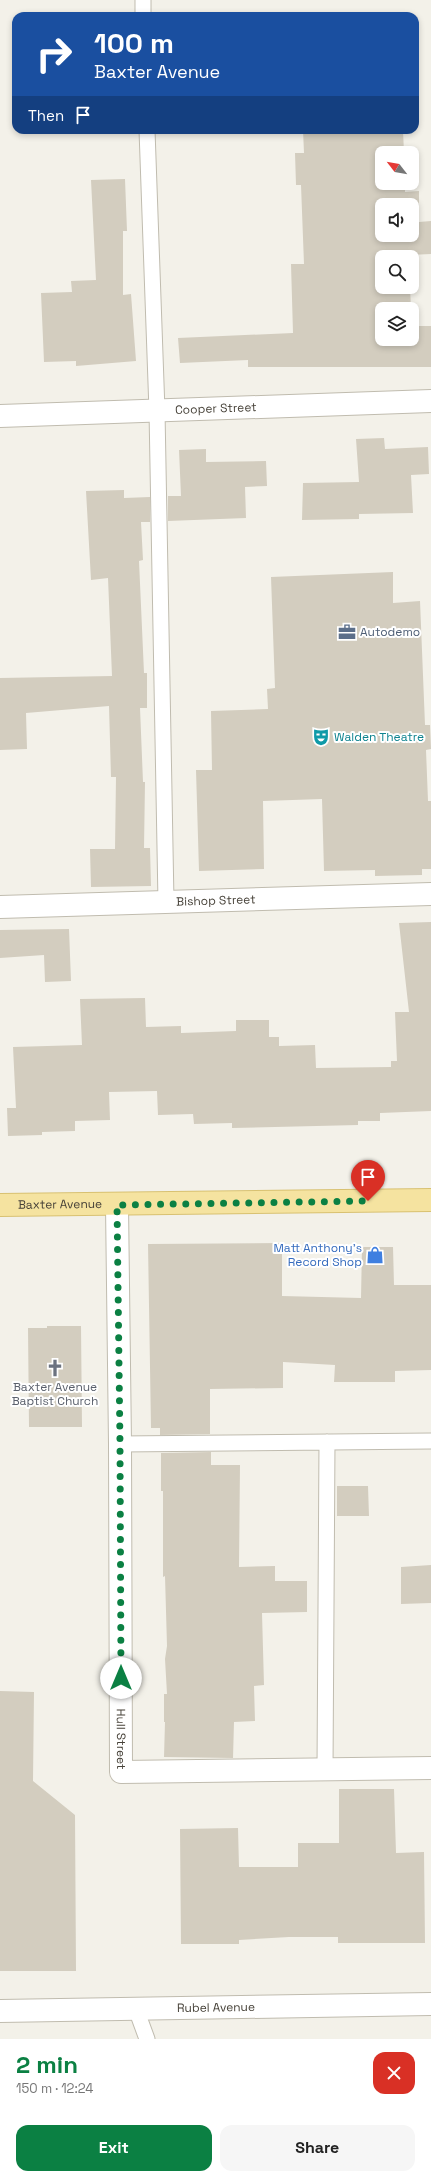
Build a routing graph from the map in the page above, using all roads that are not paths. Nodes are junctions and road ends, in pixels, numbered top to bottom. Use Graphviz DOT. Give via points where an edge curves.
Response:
graph roads {
  1 [pos="143,0"];
  2 [pos="143,12"];
  3 [pos="147,134"];
  4 [pos="431,401"];
  5 [pos="157,410"];
  6 [pos="0,416"];
  7 [pos="431,894"];
  8 [pos="166,902"];
  9 [pos="0,907"];
  10 [pos="431,1200"];
  11 [pos="0,1205"];
  12 [pos="117,1205"];
  13 [pos="431,1441"];
  14 [pos="327,1442"];
  15 [pos="120,1444"];
  16 [pos="431,1768"];
  17 [pos="325,1769"];
  18 [pos="431,2004"];
  19 [pos="136,2009"];
  20 [pos="0,2011"];
  21 [pos="147,2039"];
  1 -- 2 [label="lane"];
  3 -- 5 [label="lane"];
  4 -- 5 [label="street, Cooper Street"];
  5 -- 6 [label="street, Cooper Street"];
  5 -- 8 [label="lane"];
  7 -- 8 [label="street, Bishop Street"];
  8 -- 9 [label="street, Bishop Street"];
  10 -- 12 [label="main road, Baxter Avenue"];
  11 -- 12 [label="main road, Baxter Avenue"];
  12 -- 15 [label="street, Hull Street"];
  13 -- 14 [label="lane"];
  14 -- 15 [label="lane"];
  14 -- 17 [label="lane"];
  15 -- 17 [label="street, Hull Street" via="121,1772"];
  16 -- 17 [label="street, Hull Street"];
  18 -- 19 [label="street, Rubel Avenue"];
  19 -- 20 [label="street, Rubel Avenue"];
  19 -- 21 [label="lane"];
}
